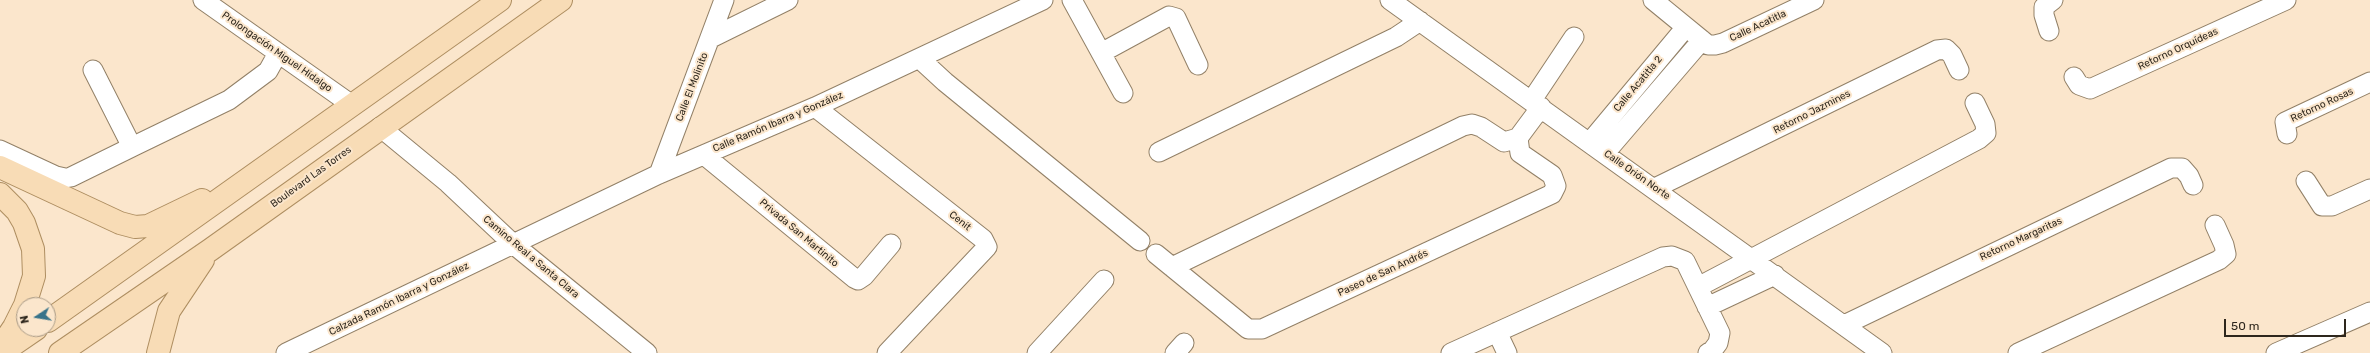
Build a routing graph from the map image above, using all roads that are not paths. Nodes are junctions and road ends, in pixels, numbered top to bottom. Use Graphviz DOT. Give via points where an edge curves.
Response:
graph roads {
  1 [pos="203,0"];
  2 [pos="500,0"];
  3 [pos="561,0"];
  4 [pos="788,0"];
  5 [pos="1043,0"];
  6 [pos="1072,0"];
  7 [pos="1390,0"];
  8 [pos="1653,0"];
  9 [pos="1814,0"];
  10 [pos="2054,0"];
  11 [pos="2286,0"];
  12 [pos="720,2"];
  13 [pos="1420,21"];
  14 [pos="1686,27"];
  15 [pos="2049,31"];
  16 [pos="1574,37"];
  17 [pos="711,38"];
  18 [pos="1702,40"];
  19 [pos="278,53"];
  20 [pos="1101,53"];
  21 [pos="920,59"];
  22 [pos="1198,66"];
  23 [pos="93,70"];
  24 [pos="1958,70"];
  25 [pos="2074,77"];
  26 [pos="2370,82"];
  27 [pos="1123,93"];
  28 [pos="1975,103"];
  29 [pos="1536,104"];
  30 [pos="352,105"];
  31 [pos="815,107"];
  32 [pos="380,127"];
  33 [pos="2288,134"];
  34 [pos="1590,142"];
  35 [pos="1514,145"];
  36 [pos="132,147"];
  37 [pos="0,150"];
  38 [pos="1159,152"];
  39 [pos="1605,153"];
  40 [pos="704,155"];
  41 [pos="0,167"];
  42 [pos="260,172"];
  43 [pos="659,174"];
  44 [pos="2306,181"];
  45 [pos="2193,185"];
  46 [pos="1655,188"];
  47 [pos="2370,190"];
  48 [pos="0,194"];
  49 [pos="2215,225"];
  50 [pos="1140,241"];
  51 [pos="513,244"];
  52 [pos="890,244"];
  53 [pos="210,250"];
  54 [pos="1156,254"];
  55 [pos="1754,259"];
  56 [pos="1172,267"];
  57 [pos="1775,275"];
  58 [pos="1104,280"];
  59 [pos="1698,287"];
  60 [pos="27,297"];
  61 [pos="1707,307"];
  62 [pos="2370,312"];
  63 [pos="56,315"];
  64 [pos="16,323"];
  65 [pos="1844,325"];
  66 [pos="1497,332"];
  67 [pos="25,337"];
  68 [pos="0,348"];
  69 [pos="2,353"];
  70 [pos="60,353"];
  71 [pos="158,353"];
  72 [pos="286,353"];
  73 [pos="647,353"];
  74 [pos="887,353"];
  75 [pos="1037,353"];
  76 [pos="1451,353"];
  77 [pos="1507,353"];
  78 [pos="1708,353"];
  79 [pos="1882,353"];
  80 [pos="2018,353"];
  81 [pos="2276,353"];
  1 -- 19 [label="street, Prolongación Miguel Hidalgo"];
  2 -- 30 [label="main road"];
  3 -- 32 [label="main road, Boulevard Las Torres"];
  4 -- 17 [label="street"];
  5 -- 21 [label="street, Calle Ramón Ibarra y González"];
  6 -- 20 [label="street"];
  7 -- 13 [label="street, Calle Orión Norte"];
  8 -- 14 [label="street"];
  9 -- 18 [label="street, Calle Acatitla" via="1723,43 1708,45"];
  10 -- 15 [label="street" via="2044,7"];
  11 -- 25 [label="street, Retorno Orquídeas" via="2090,89 2079,85"];
  12 -- 17 [label="street, Calle El Molinito"];
  13 -- 29 [label="street, Calle Orión Norte"];
  13 -- 38 [label="street" via="1396,37"];
  14 -- 18 [label="street"];
  14 -- 34 [label="street, Calle Acatitla 2"];
  16 -- 29 [label="street"];
  17 -- 43 [label="street, Calle El Molinito"];
  18 -- 39 [label="street, Calle Acatitla 2"];
  19 -- 30 [label="street, Prolongación Miguel Hidalgo"];
  19 -- 36 [label="street" via="268,71 229,100"];
  20 -- 22 [label="street" via="1169,16 1176,18"];
  20 -- 27 [label="street"];
  21 -- 31 [label="street, Calle Ramón Ibarra y González"];
  21 -- 50 [label="street"];
  23 -- 36 [label="street"];
  24 -- 46 [label="street, Retorno Jazmines" via="1952,55 1946,49 1937,50"];
  26 -- 33 [label="street, Retorno Rosas" via="2285,122"];
  28 -- 55 [label="street" via="1985,124 1986,133 1979,139"];
  29 -- 34 [label="street, Calle Orión Norte"];
  29 -- 35 [label="street"];
  30 -- 42 [label="main road"];
  31 -- 40 [label="street, Calle Ramón Ibarra y González"];
  31 -- 74 [label="street, Cenit" via="983,239 988,247"];
  32 -- 51 [label="street, Camino Real a Santa Clara" via="448,183"];
  32 -- 53 [label="main road, Boulevard Las Torres"];
  34 -- 39 [label="street, Calle Orión Norte"];
  35 -- 56 [label="street, Paseo de San Andrés" via="1481,127 1472,124 1463,126"];
  35 -- 56 [label="street, Paseo de San Andrés" via="1552,175 1556,186 1552,194 1262,329 1248,328"];
  36 -- 37 [label="street" via="65,178"];
  39 -- 46 [label="street, Calle Orión Norte"];
  40 -- 43 [label="street, Calle Ramón Ibarra y González"];
  40 -- 52 [label="street, Privada San Martinito" via="858,280"];
  41 -- 42 [label="main road" via="120,223 135,227 148,226"];
  42 -- 63 [label="main road"];
  43 -- 51 [label="street, Calle Ramón Ibarra y González"];
  44 -- 47 [label="street" via="2322,206 2332,206"];
  45 -- 65 [label="street, Retorno Margaritas" via="2182,168 2171,168"];
  46 -- 55 [label="street, Calle Orión Norte"];
  48 -- 60 [label="main road" via="17,211 33,249 34,276"];
  49 -- 80 [label="street" via="2226,254 2219,260"];
  51 -- 72 [label="street, Calzada Ramón Ibarra y González"];
  51 -- 73 [label="street, Camino Real a Santa Clara"];
  53 -- 70 [label="main road, Boulevard Las Torres"];
  53 -- 71 [label="main road" via="168,311"];
  54 -- 56 [label="street, Paseo de San Andrés"];
  55 -- 57 [label="street, Calle Orión Norte"];
  55 -- 59 [label="street"];
  57 -- 61 [label="street"];
  57 -- 65 [label="street, Calle Orión Norte"];
  58 -- 75 [label="street"];
  59 -- 61 [label="street"];
  59 -- 66 [label="street" via="1685,261 1672,256 1663,257"];
  61 -- 78 [label="street" via="1720,333 1718,343"];
  62 -- 81 [label="street"];
  64 -- 68 [label="main road"];
  65 -- 79 [label="street, Calle Orión Norte"];
  66 -- 76 [label="street"];
  66 -- 77 [label="street"];
  67 -- 69 [label="main road"];
}
